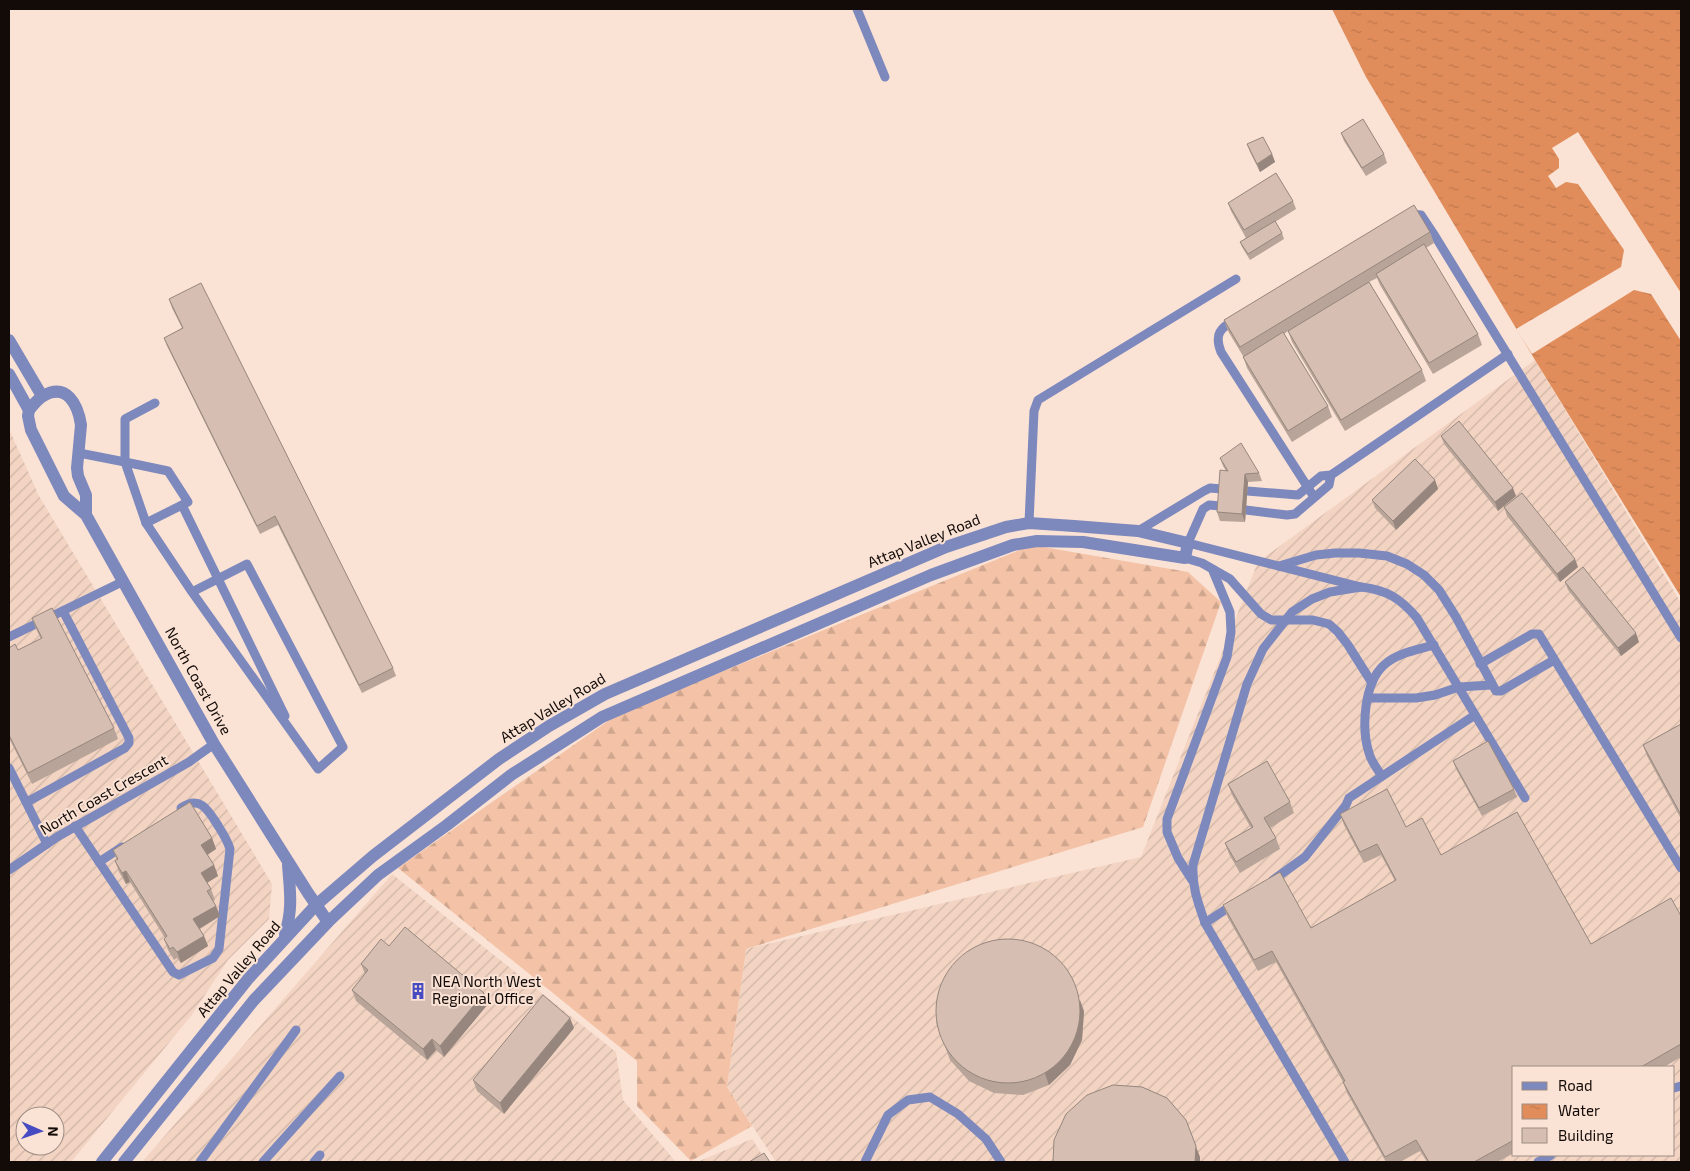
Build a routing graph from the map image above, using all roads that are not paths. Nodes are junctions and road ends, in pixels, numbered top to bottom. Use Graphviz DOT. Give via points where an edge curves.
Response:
graph roads {
  1 [pos="857,9"];
  2 [pos="885,77"];
  3 [pos="1401,219"];
  4 [pos="1236,279"];
  5 [pos="1245,313"];
  6 [pos="9,340"];
  7 [pos="1508,354"];
  8 [pos="9,374"];
  9 [pos="42,396"];
  10 [pos="155,403"];
  11 [pos="29,410"];
  12 [pos="79,453"];
  13 [pos="126,462"];
  14 [pos="1331,474"];
  15 [pos="1308,487"];
  16 [pos="1222,489"];
  17 [pos="1247,492"];
  18 [pos="1314,497"];
  19 [pos="182,505"];
  20 [pos="1221,506"];
  21 [pos="1246,510"];
  22 [pos="86,515"];
  23 [pos="146,523"];
  24 [pos="1029,523"];
  25 [pos="1138,531"];
  26 [pos="1188,543"];
  27 [pos="1185,558"];
  28 [pos="1279,566"];
  29 [pos="1213,570"];
  30 [pos="219,578"];
  31 [pos="124,581"];
  32 [pos="1361,587"];
  33 [pos="192,592"];
  34 [pos="63,611"];
  35 [pos="1286,620"];
  36 [pos="9,637"];
  37 [pos="1681,638"];
  38 [pos="1434,645"];
  39 [pos="1554,660"];
  40 [pos="1480,664"];
  41 [pos="1372,683"];
  42 [pos="1491,684"];
  43 [pos="1459,687"];
  44 [pos="1368,698"];
  45 [pos="1476,715"];
  46 [pos="296,738"];
  47 [pos="214,744"];
  48 [pos="499,759"];
  49 [pos="9,768"];
  50 [pos="511,776"];
  51 [pos="1382,776"];
  52 [pos="1525,798"];
  53 [pos="27,802"];
  54 [pos="170,815"];
  55 [pos="75,826"];
  56 [pos="130,841"];
  57 [pos="47,844"];
  58 [pos="287,860"];
  59 [pos="367,861"];
  60 [pos="99,862"];
  61 [pos="1681,868"];
  62 [pos="9,870"];
  63 [pos="378,875"];
  64 [pos="1192,880"];
  65 [pos="1261,887"];
  66 [pos="1245,898"];
  67 [pos="316,905"];
  68 [pos="328,922"];
  69 [pos="1205,923"];
  70 [pos="283,939"];
  71 [pos="296,1030"];
  72 [pos="340,1076"];
  73 [pos="1549,1156"];
  74 [pos="102,1162"];
  75 [pos="124,1162"];
  76 [pos="200,1162"];
  77 [pos="263,1162"];
  78 [pos="865,1162"];
  79 [pos="1001,1162"];
  80 [pos="1345,1162"];
  81 [pos="1538,1162"];
  1 -- 2 [label="lane"];
  3 -- 7 [label="lane" via="1414,213 1421,214"];
  4 -- 24 [label="lane" via="1038,400 1034,411"];
  5 -- 15 [label="lane" via="1221,329 1218,345"];
  6 -- 9 [label="street"];
  7 -- 14 [label="lane"];
  7 -- 37 [label="lane"];
  8 -- 11 [label="street, North Coast Drive"];
  9 -- 11 [label="street"];
  9 -- 12 [label="street, North Coast Drive" via="59,392 72,399 81,426"];
  10 -- 13 [label="lane" via="125,419"];
  11 -- 22 [label="street, North Coast Drive" via="31,430 64,496"];
  12 -- 13 [label="lane"];
  12 -- 22 [label="street, North Coast Drive" via="78,476 86,495"];
  13 -- 19 [label="lane" via="168,472 188,502"];
  13 -- 23 [label="lane"];
  14 -- 15 [label="lane" via="1321,476"];
  14 -- 18 [label="lane" via="1329,485"];
  15 -- 17 [label="lane" via="1293,496"];
  15 -- 18 [label="lane"];
  16 -- 25 [label="lane" via="1204,491"];
  18 -- 21 [label="lane" via="1290,515"];
  19 -- 23 [label="lane"];
  19 -- 30 [label="lane"];
  20 -- 26 [label="lane" via="1209,505 1203,509"];
  22 -- 31 [label="street, North Coast Drive"];
  23 -- 33 [label="lane"];
  24 -- 25 [label="street, Attap Valley Road"];
  24 -- 48 [label="street, Attap Valley Road" via="1006,527 946,547 605,694"];
  25 -- 26 [label="street, Attap Valley Road"];
  26 -- 27 [label="street"];
  26 -- 28 [label="lane"];
  27 -- 29 [label="lane"];
  27 -- 50 [label="street, Attap Valley Road" via="1083,542 1037,541 1013,545 931,575 602,717"];
  28 -- 32 [label="lane"];
  28 -- 40 [label="lane" via="1334,553 1387,556 1407,564 1439,590"];
  29 -- 35 [label="lane" via="1230,579 1261,614 1270,620"];
  29 -- 64 [label="lane" via="1230,612 1227,657 1168,820 1167,832"];
  30 -- 33 [label="lane"];
  30 -- 46 [label="lane"];
  30 -- 46 [label="lane" via="247,564 343,747 318,769"];
  31 -- 34 [label="lane"];
  31 -- 47 [label="street, North Coast Drive"];
  32 -- 35 [label="lane" via="1330,592 1292,612"];
  32 -- 38 [label="lane" via="1388,593 1404,603"];
  33 -- 46 [label="lane"];
  34 -- 36 [label="lane"];
  34 -- 53 [label="lane" via="129,743"];
  35 -- 41 [label="lane" via="1313,620 1329,624 1348,645"];
  35 -- 64 [label="lane" via="1263,649 1247,684 1193,865"];
  38 -- 41 [label="lane" via="1403,654 1384,665"];
  38 -- 43 [label="lane"];
  39 -- 40 [label="lane" via="1536,633"];
  39 -- 42 [label="lane" via="1501,691 1496,691"];
  39 -- 61 [label="lane"];
  40 -- 42 [label="lane"];
  41 -- 44 [label="lane"];
  42 -- 43 [label="lane"];
  43 -- 44 [label="lane" via="1416,698"];
  43 -- 45 [label="lane"];
  44 -- 51 [label="lane" via="1365,738 1369,754"];
  45 -- 51 [label="lane"];
  45 -- 52 [label="lane"];
  47 -- 55 [label="lane, North Coast Crescent" via="189,762"];
  47 -- 58 [label="street, North Coast Drive"];
  48 -- 50 [label="street"];
  48 -- 59 [label="street, Attap Valley Road"];
  49 -- 53 [label="lane"];
  50 -- 63 [label="street, Attap Valley Road"];
  51 -- 65 [label="lane" via="1349,798 1305,857"];
  53 -- 57 [label="lane"];
  54 -- 60 [label="lane" via="185,805 201,804 207,808 230,849 219,949 212,958 179,975 173,972"];
  55 -- 57 [label="lane, North Coast Crescent"];
  55 -- 60 [label="lane"];
  56 -- 60 [label="lane"];
  57 -- 62 [label="lane, North Coast Crescent"];
  58 -- 67 [label="street, North Coast Drive"];
  58 -- 70 [label="street, North Coast Drive" via="290,918"];
  59 -- 63 [label="lane"];
  59 -- 67 [label="street, Attap Valley Road"];
  63 -- 68 [label="street, Attap Valley Road"];
  64 -- 69 [label="lane"];
  66 -- 69 [label="lane"];
  67 -- 68 [label="street, North Coast Drive"];
  67 -- 70 [label="street, Attap Valley Road"];
  68 -- 75 [label="street, Attap Valley Road" via="254,1000"];
  69 -- 80 [label="lane"];
  70 -- 74 [label="street, Attap Valley Road"];
  71 -- 76 [label="lane"];
  72 -- 77 [label="lane"];
  73 -- 81 [label="lane"];
  78 -- 79 [label="lane" via="888,1115 908,1100 930,1097 958,1114 986,1139"];
}
